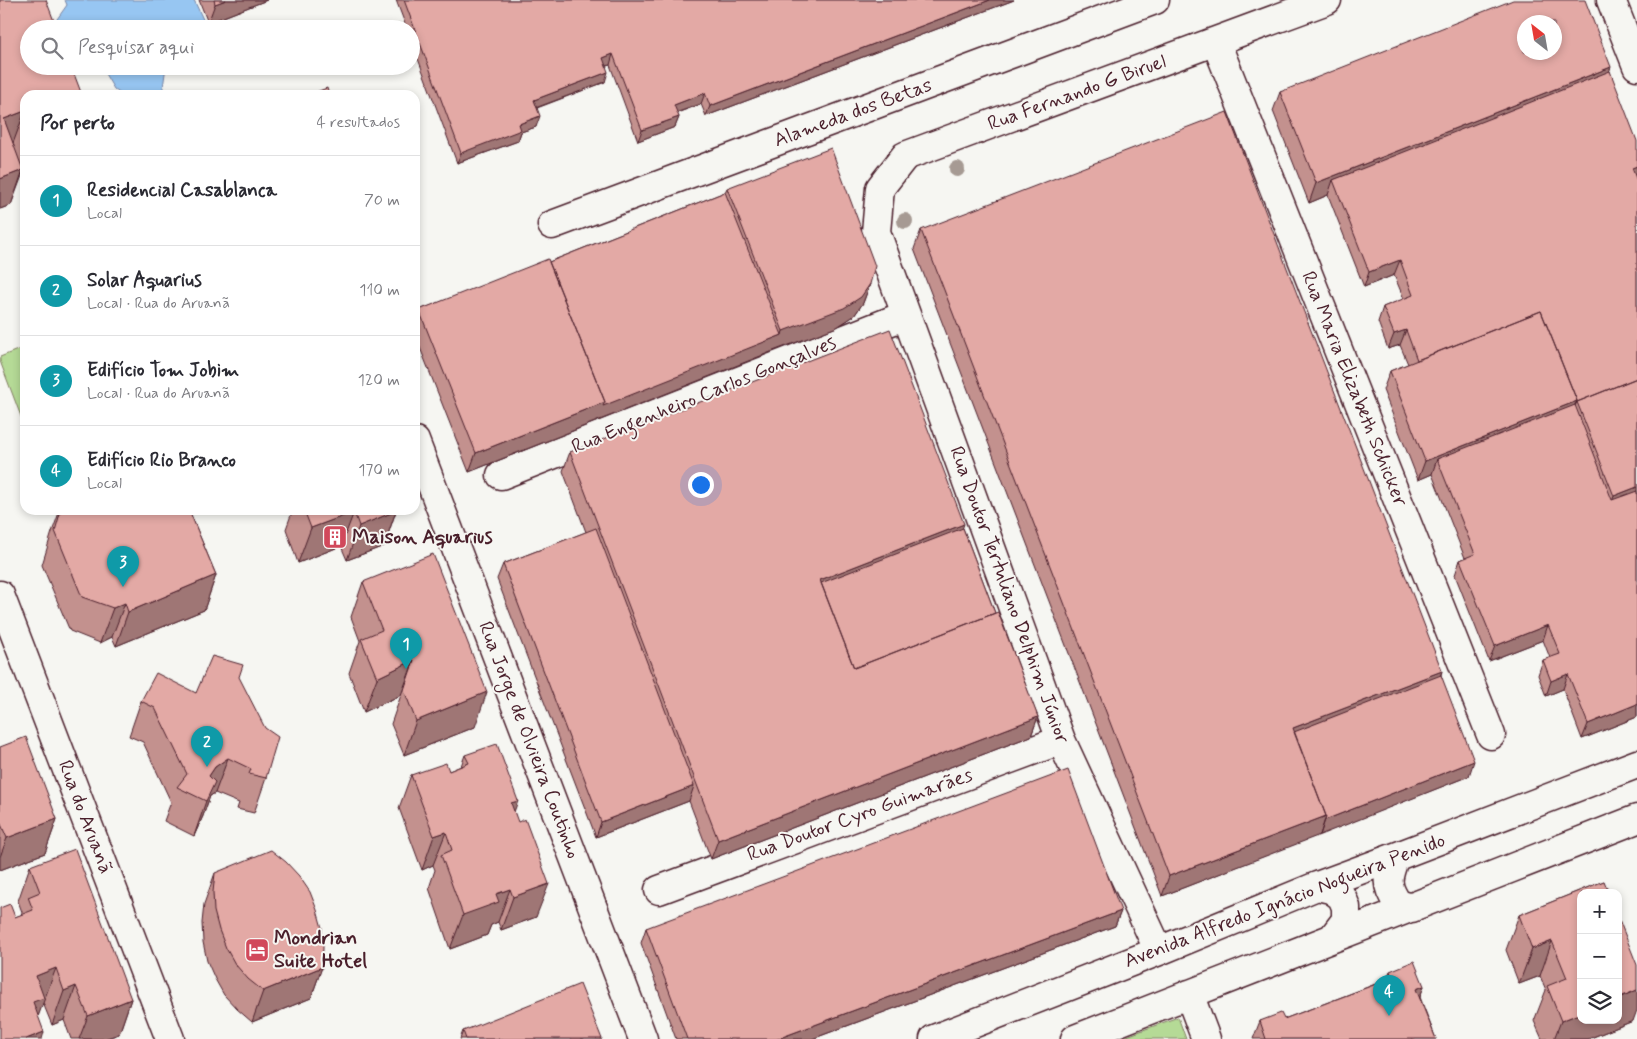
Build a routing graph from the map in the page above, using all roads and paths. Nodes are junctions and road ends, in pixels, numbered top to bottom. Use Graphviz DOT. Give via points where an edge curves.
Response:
graph roads {
  1 [pos="1154,0"];
  2 [pos="1327,0"];
  3 [pos="1611,0"];
  4 [pos="1216,42"];
  5 [pos="1637,66"];
  6 [pos="552,225"];
  7 [pos="876,232"];
  8 [pos="906,315"];
  9 [pos="420,454"];
  10 [pos="501,475"];
  11 [pos="0,595"];
  12 [pos="1492,735"];
  13 [pos="1061,740"];
  14 [pos="1637,764"];
  15 [pos="1637,819"];
  16 [pos="1396,857"];
  17 [pos="1317,886"];
  18 [pos="659,890"];
  19 [pos="1412,908"];
  20 [pos="1333,937"];
  21 [pos="1159,951"];
  22 [pos="1189,994"];
  23 [pos="170,1039"];
  24 [pos="643,1039"];
  25 [pos="934,1039"];
  26 [pos="1075,1039"];
  27 [pos="1206,1039"];
  1 -- 6 [label="street, Alameda dos Betas"];
  2 -- 4 [label="street, Rua Fernando G Biruel"];
  3 -- 5 [label="street"];
  4 -- 7 [label="street, Rua Fernando G Biruel" via="905,156 880,188"];
  4 -- 12 [label="street, Rua Maria Elizabeth Schicker"];
  7 -- 8 [label="street, Rua Doutor Tertuliano Delphim Júnior"];
  8 -- 10 [label="street, Rua Engenheiro Carlos Gonçalves"];
  8 -- 13 [label="street, Rua Doutor Tertuliano Delphim Júnior"];
  9 -- 24 [label="street, Rua Jorge de Olvieira Coutinho"];
  11 -- 23 [label="street, Rua do Aruanã"];
  13 -- 18 [label="street, Rua Doutor Cyro Guimarães"];
  13 -- 21 [label="street, Rua Doutor Tertuliano Delphim Júnior"];
  14 -- 16 [label="street, Avenida Alfredo Ignácio Nogueira Penido"];
  15 -- 19 [label="street"];
  16 -- 17 [label="street, Avenida Alfredo Ignácio Nogueira Penido"];
  16 -- 19 [label="street" via="1388,875 1388,886 1398,904"];
  17 -- 20 [label="street" via="1331,889 1342,898 1346,907 1346,920"];
  17 -- 21 [label="street, Avenida Alfredo Ignácio Nogueira Penido"];
  19 -- 20 [label="street"];
  20 -- 22 [label="street"];
  21 -- 25 [label="street, Avenida Alfredo Ignácio Nogueira Penido"];
  22 -- 26 [label="street"];
  22 -- 27 [label="street"];
}
